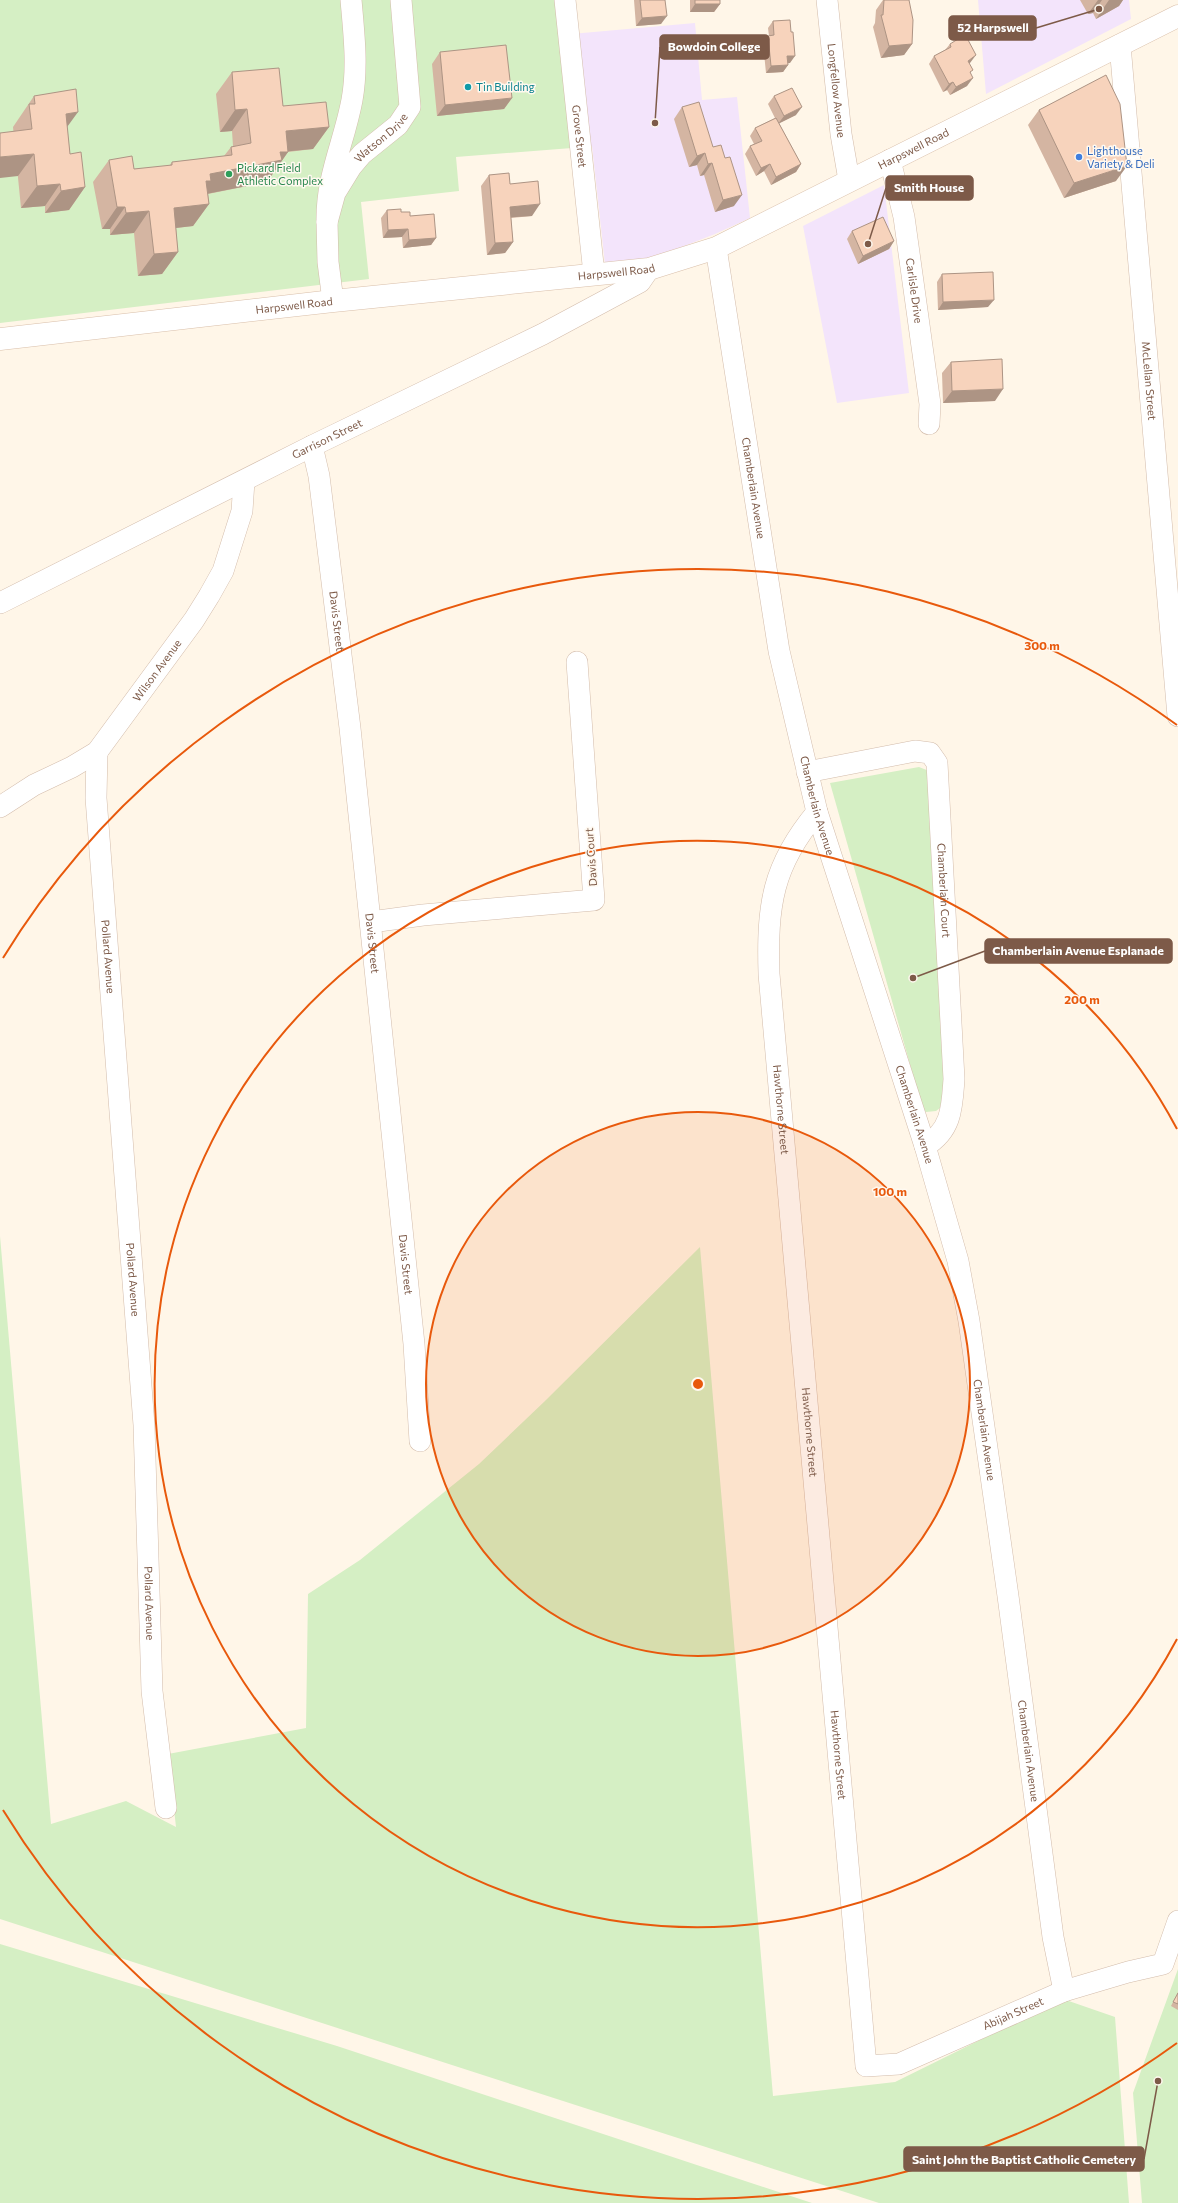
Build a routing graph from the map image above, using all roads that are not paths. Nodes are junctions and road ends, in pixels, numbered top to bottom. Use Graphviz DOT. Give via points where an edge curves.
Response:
graph roads {
  1 [pos="351,0"];
  2 [pos="401,0"];
  3 [pos="565,0"];
  4 [pos="827,0"];
  5 [pos="1178,16"];
  6 [pos="1120,45"];
  7 [pos="890,160"];
  8 [pos="850,180"];
  9 [pos="327,222"];
  10 [pos="716,248"];
  11 [pos="649,269"];
  12 [pos="594,274"];
  13 [pos="333,301"];
  14 [pos="0,339"];
  15 [pos="929,424"];
  16 [pos="312,446"];
  17 [pos="244,481"];
  18 [pos="0,603"];
  19 [pos="577,662"];
  20 [pos="1178,716"];
  21 [pos="97,752"];
  22 [pos="807,772"];
  23 [pos="0,806"];
  24 [pos="817,812"];
  25 [pos="371,922"];
  26 [pos="925,1146"];
  27 [pos="420,1441"];
  28 [pos="166,1808"];
  29 [pos="1178,1921"];
  30 [pos="1064,1991"];
  31 [pos="866,2066"];
  1 -- 9 [label="street, Watson Drive" via="355,81 328,189"];
  2 -- 9 [label="street, Watson Drive" via="410,107 398,125 362,154 351,167 336,193"];
  3 -- 12 [label="street, Grove Street"];
  4 -- 8 [label="street, Longfellow Avenue" via="841,134"];
  5 -- 6 [label="main road, Harpswell Road"];
  6 -- 7 [label="main road, Harpswell Road"];
  6 -- 20 [label="street, McLellan Street"];
  7 -- 8 [label="main road, Harpswell Road"];
  7 -- 15 [label="street, Carlisle Drive" via="904,217 930,404"];
  8 -- 10 [label="main road, Harpswell Road"];
  9 -- 13 [label="street, Watson Drive" via="328,262"];
  10 -- 11 [label="main road, Harpswell Road"];
  10 -- 22 [label="street, Chamberlain Avenue" via="779,650"];
  11 -- 12 [label="main road, Harpswell Road"];
  11 -- 16 [label="street, Garrison Street" via="640,282 561,324"];
  12 -- 13 [label="main road, Harpswell Road"];
  13 -- 14 [label="main road, Harpswell Road"];
  16 -- 17 [label="street, Garrison Street"];
  16 -- 25 [label="street, Davis Street" via="319,476 331,568"];
  17 -- 18 [label="street, Garrison Street"];
  17 -- 21 [label="street, Wilson Avenue" via="238,526 223,570 209,596"];
  19 -- 25 [label="street, Davis Court" via="594,900"];
  21 -- 23 [label="street, Wilson Avenue"];
  21 -- 28 [label="street, Pollard Avenue" via="96,798 144,1425 152,1691"];
  22 -- 24 [label="street, Chamberlain Avenue"];
  22 -- 26 [label="street, Chamberlain Court" via="915,751 930,753 937,763 954,1079 952,1107 946,1126 938,1138"];
  24 -- 26 [label="street, Chamberlain Avenue"];
  24 -- 31 [label="street, Hawthorne Street" via="797,836 777,877 770,904 769,966"];
  25 -- 27 [label="street, Davis Street" via="414,1344"];
  26 -- 30 [label="street, Chamberlain Avenue" via="958,1261 969,1321 1053,1937"];
  29 -- 30 [label="street, Abijah Street" via="1163,1964"];
  30 -- 31 [label="street, Abijah Street" via="899,2064"];
}
